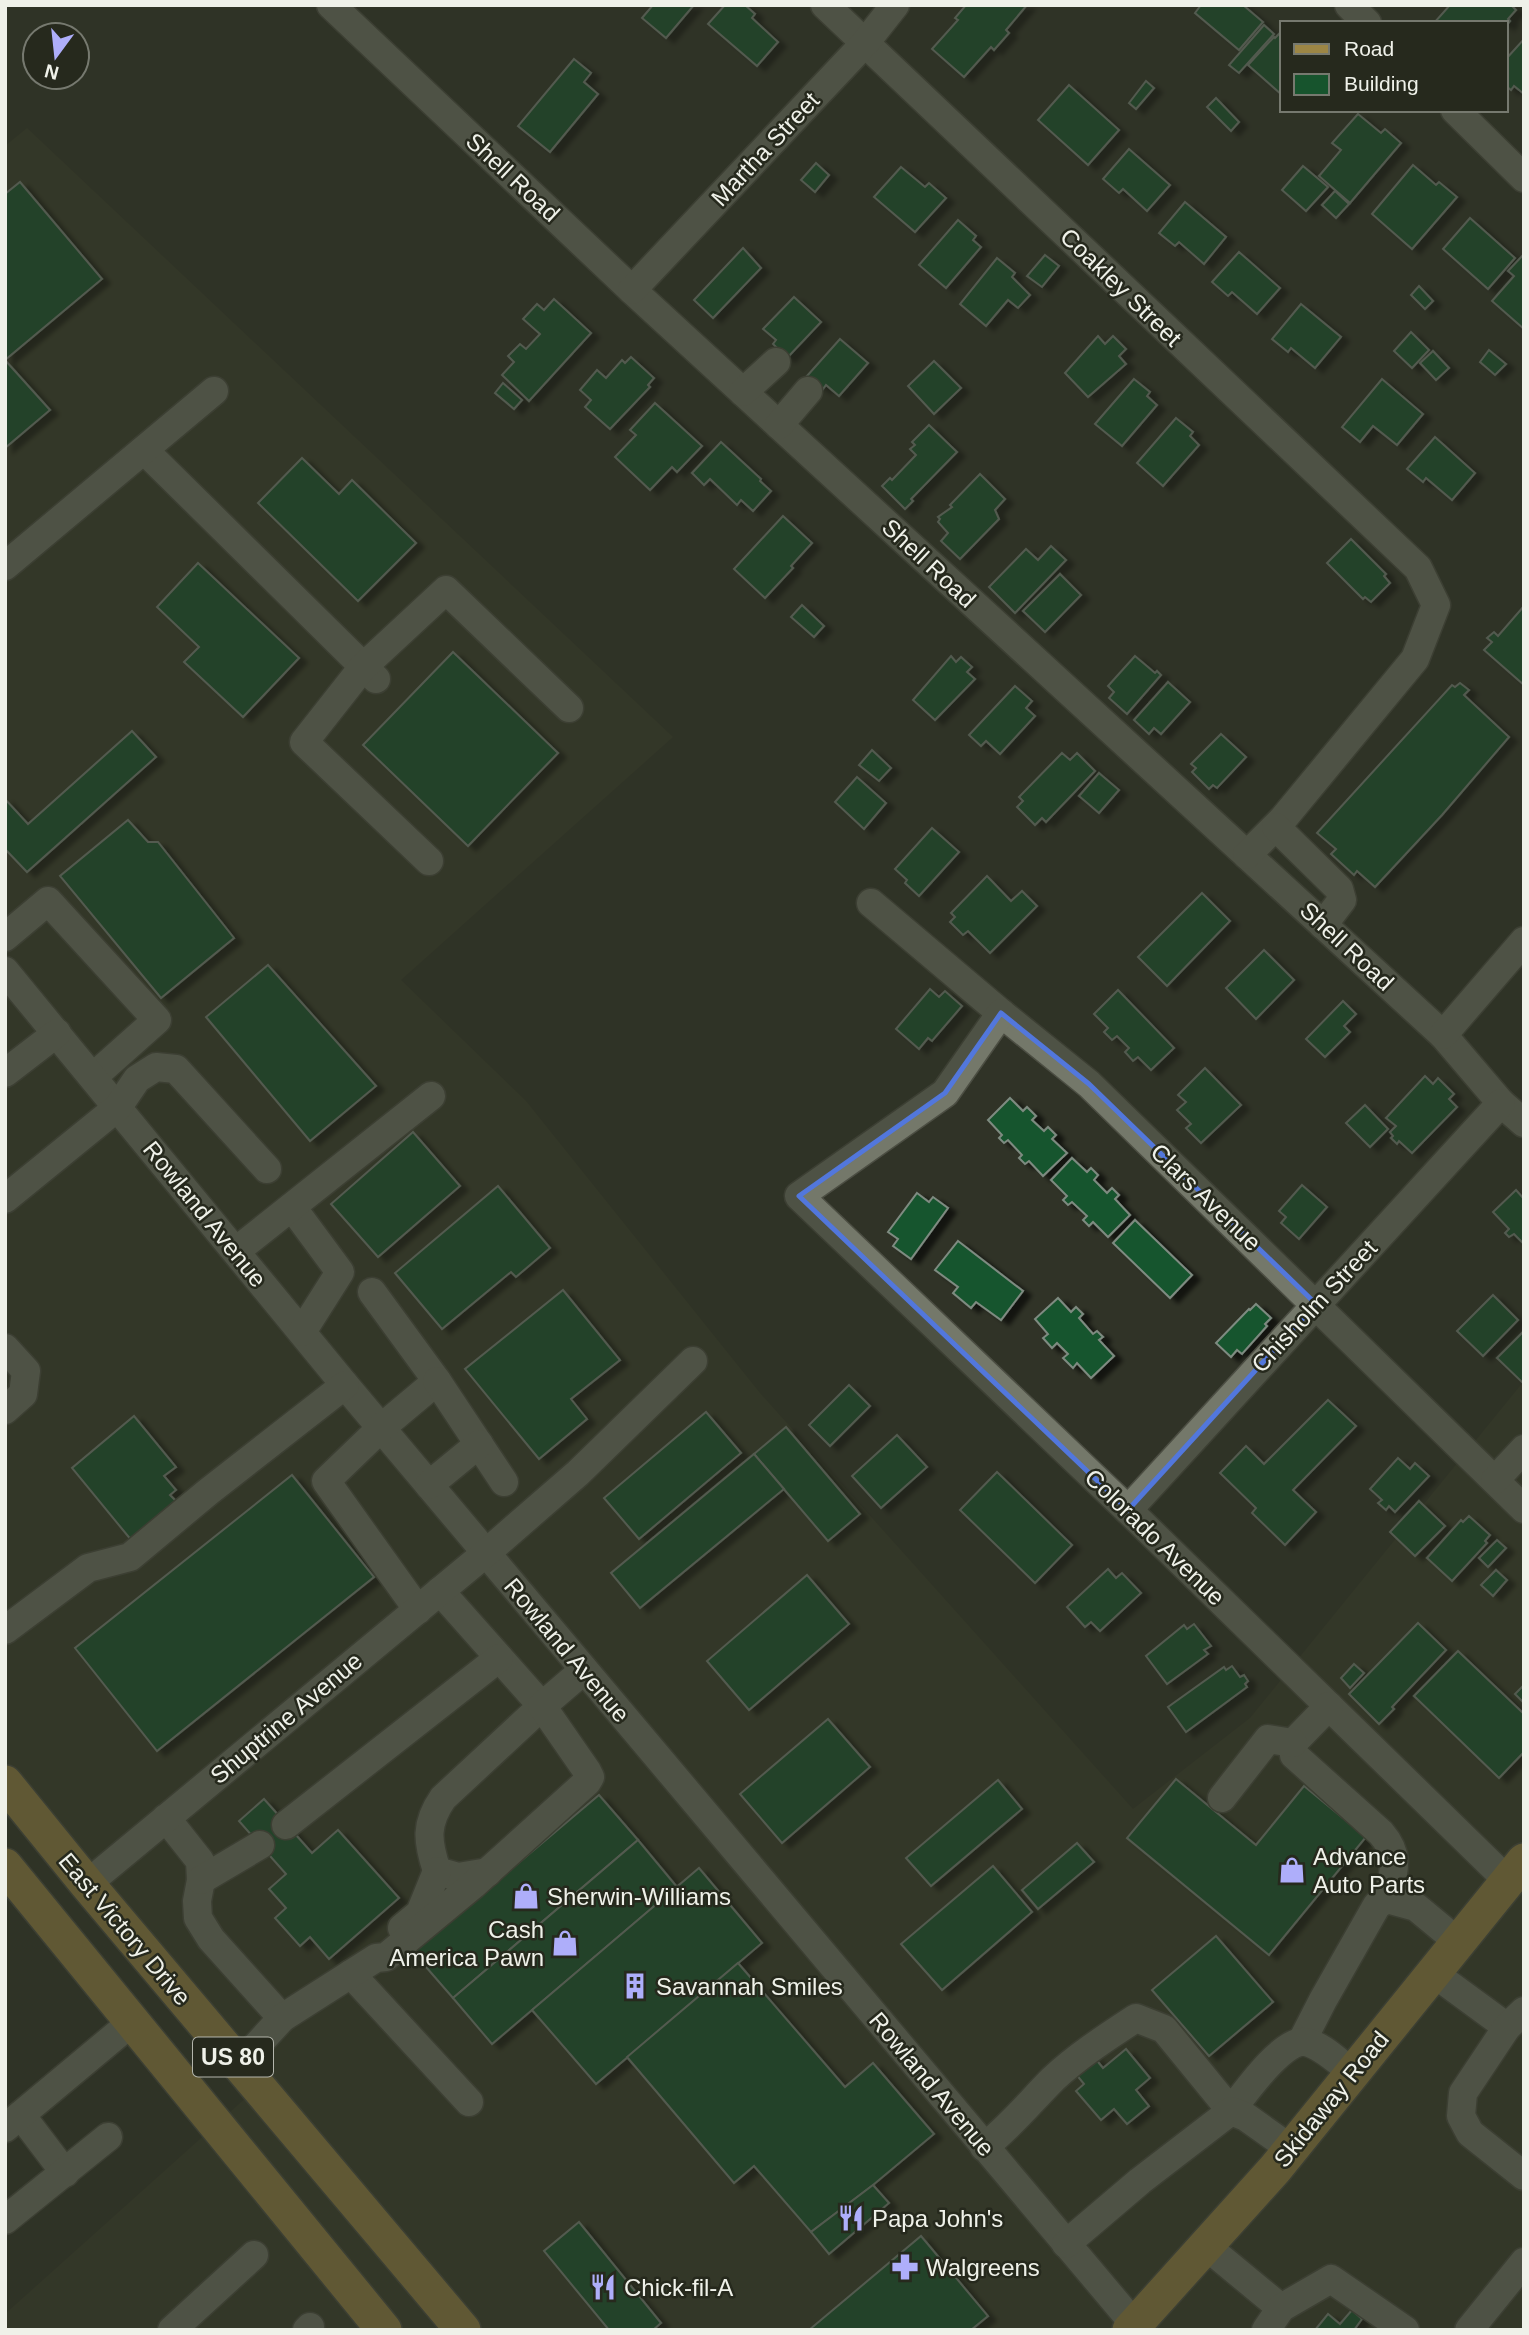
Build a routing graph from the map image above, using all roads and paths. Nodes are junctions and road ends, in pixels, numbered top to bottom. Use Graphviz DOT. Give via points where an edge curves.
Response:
graph roads {
  1 [pos="331,5"];
  2 [pos="825,5"];
  3 [pos="895,5"];
  4 [pos="1349,5"];
  5 [pos="1365,21"];
  6 [pos="865,43"];
  7 [pos="1457,112"];
  8 [pos="1524,178"];
  9 [pos="632,290"];
  10 [pos="776,362"];
  11 [pos="214,391"];
  12 [pos="808,391"];
  13 [pos="743,392"];
  14 [pos="779,425"];
  15 [pos="144,450"];
  16 [pos="5,566"];
  17 [pos="370,673"];
  18 [pos="569,708"];
  19 [pos="1276,827"];
  20 [pos="1247,855"];
  21 [pos="429,861"];
  22 [pos="871,903"];
  23 [pos="1323,925"];
  24 [pos="5,937"];
  25 [pos="1524,941"];
  26 [pos="5,971"];
  27 [pos="1001,1013"];
  28 [pos="57,1033"];
  29 [pos="1443,1035"];
  30 [pos="5,1073"];
  31 [pos="93,1077"];
  32 [pos="431,1096"];
  33 [pos="1501,1103"];
  34 [pos="118,1107"];
  35 [pos="1524,1123"];
  36 [pos="267,1169"];
  37 [pos="5,1199"];
  38 [pos="292,1208"];
  39 [pos="236,1251"];
  40 [pos="372,1292"];
  41 [pos="1316,1304"];
  42 [pos="302,1332"];
  43 [pos="5,1348"];
  44 [pos="693,1361"];
  45 [pos="437,1381"];
  46 [pos="345,1385"];
  47 [pos="14,1402"];
  48 [pos="381,1427"];
  49 [pos="479,1444"];
  50 [pos="1524,1448"];
  51 [pos="1495,1480"];
  52 [pos="504,1482"];
  53 [pos="429,1485"];
  54 [pos="1524,1509"];
  55 [pos="1128,1510"];
  56 [pos="486,1553"];
  57 [pos="440,1591"];
  58 [pos="418,1610"];
  59 [pos="5,1630"];
  60 [pos="499,1658"];
  61 [pos="584,1670"];
  62 [pos="542,1706"];
  63 [pos="1329,1706"];
  64 [pos="1293,1743"];
  65 [pos="5,1783"];
  66 [pos="1222,1798"];
  67 [pos="166,1818"];
  68 [pos="286,1825"];
  69 [pos="260,1845"];
  70 [pos="5,1866"];
  71 [pos="437,1871"];
  72 [pos="1515,1871"];
  73 [pos="488,1872"];
  74 [pos="201,1880"];
  75 [pos="86,1884"];
  76 [pos="1387,1899"];
  77 [pos="1457,1941"];
  78 [pos="376,1958"];
  79 [pos="1432,1972"];
  80 [pos="351,1974"];
  81 [pos="282,2018"];
  82 [pos="1516,2019"];
  83 [pos="132,2022"];
  84 [pos="1302,2041"];
  85 [pos="239,2064"];
  86 [pos="1352,2073"];
  87 [pos="469,2102"];
  88 [pos="1231,2111"];
  89 [pos="13,2121"];
  90 [pos="108,2137"];
  91 [pos="984,2147"];
  92 [pos="1291,2149"];
  93 [pos="65,2173"];
  94 [pos="1524,2176"];
  95 [pos="5,2220"];
  96 [pos="1066,2244"];
  97 [pos="1206,2246"];
  98 [pos="254,2255"];
  99 [pos="1524,2262"];
  100 [pos="1274,2319"];
  101 [pos="1135,2328"];
  102 [pos="172,2330"];
  103 [pos="384,2330"];
  104 [pos="463,2330"];
  105 [pos="1405,2330"];
  106 [pos="1469,2330"];
  1 -- 9 [label="street, Shell Road"];
  2 -- 6 [label="street, Coakley Street"];
  3 -- 6 [label="street, Martha Street"];
  4 -- 5 [label="street"];
  6 -- 9 [label="street, Martha Street"];
  6 -- 19 [label="street, Coakley Street" via="1418,568 1436,605 1415,659"];
  7 -- 8 [label="street"];
  9 -- 13 [label="street, Shell Road"];
  10 -- 13 [label="street"];
  11 -- 15 [label="street"];
  12 -- 14 [label="street"];
  13 -- 14 [label="street, Shell Road"];
  14 -- 20 [label="street, Shell Road"];
  15 -- 16 [label="street"];
  15 -- 17 [label="street"];
  17 -- 18 [label="street" via="446,590"];
  17 -- 21 [label="street" via="304,742"];
  19 -- 20 [label="street"];
  19 -- 23 [label="street" via="1339,888 1342,900"];
  20 -- 23 [label="street, Shell Road"];
  22 -- 27 [label="street, Clars Avenue"];
  23 -- 29 [label="street, Shell Road"];
  24 -- 31 [label="street" via="48,901 157,1020"];
  25 -- 29 [label="street"];
  26 -- 28 [label="street, Rowland Avenue"];
  27 -- 41 [label="street, Clars Avenue" via="1089,1084"];
  27 -- 55 [label="street, Colorado Avenue" via="945,1093 799,1196"];
  28 -- 30 [label="street"];
  28 -- 31 [label="street, Rowland Avenue"];
  29 -- 33 [label="street, Shell Road"];
  31 -- 34 [label="street, Rowland Avenue"];
  32 -- 38 [label="street"];
  33 -- 35 [label="street, Shell Road"];
  33 -- 41 [label="street, Chisholm Street"];
  34 -- 36 [label="street" via="137,1079 156,1068 176,1069"];
  34 -- 37 [label="street"];
  34 -- 39 [label="street, Rowland Avenue"];
  38 -- 39 [label="street"];
  38 -- 42 [label="street" via="340,1272"];
  39 -- 42 [label="street, Rowland Avenue"];
  40 -- 45 [label="street"];
  41 -- 51 [label="street, Clars Avenue"];
  41 -- 55 [label="street, Chisholm Street"];
  42 -- 46 [label="street, Rowland Avenue"];
  43 -- 47 [label="street" via="26,1371"];
  44 -- 56 [label="street, Shuptrine Avenue" via="578,1473"];
  45 -- 48 [label="street"];
  45 -- 49 [label="street"];
  46 -- 48 [label="street, Rowland Avenue"];
  46 -- 59 [label="street" via="130,1556 88,1568"];
  48 -- 53 [label="street, Rowland Avenue"];
  48 -- 58 [label="street" via="326,1481"];
  49 -- 52 [label="street"];
  49 -- 53 [label="street"];
  50 -- 51 [label="street"];
  51 -- 54 [label="street, Clars Avenue"];
  53 -- 56 [label="street, Rowland Avenue"];
  55 -- 63 [label="street, Colorado Avenue"];
  56 -- 57 [label="street, Shuptrine Avenue"];
  56 -- 61 [label="street, Rowland Avenue"];
  57 -- 58 [label="street, Shuptrine Avenue"];
  57 -- 60 [label="street"];
  58 -- 67 [label="street, Shuptrine Avenue"];
  60 -- 62 [label="street"];
  60 -- 68 [label="street"];
  61 -- 62 [label="street"];
  61 -- 91 [label="street, Rowland Avenue"];
  62 -- 71 [label="street" via="432,1813 429,1830"];
  62 -- 73 [label="street" via="590,1777"];
  63 -- 64 [label="street"];
  63 -- 72 [label="street, Colorado Avenue"];
  64 -- 66 [label="street" via="1268,1739"];
  64 -- 76 [label="street" via="1294,1755 1392,1845 1395,1860"];
  65 -- 75 [label="main road, East Victory Drive / US 80"];
  67 -- 74 [label="street" via="200,1861"];
  67 -- 75 [label="street, Shuptrine Avenue"];
  69 -- 74 [label="street"];
  70 -- 83 [label="main road, US 80"];
  71 -- 73 [label="street" via="458,1877"];
  71 -- 78 [label="street" via="420,1913 378,1947"];
  72 -- 77 [label="main road, Skidaway Road"];
  73 -- 78 [label="street" via="386,1957"];
  74 -- 81 [label="street" via="198,1918 211,1939"];
  75 -- 85 [label="main road, East Victory Drive / US 80"];
  76 -- 77 [label="street" via="1416,1907"];
  76 -- 84 [label="street" via="1366,1922"];
  77 -- 79 [label="main road, Skidaway Road"];
  78 -- 80 [label="street"];
  79 -- 82 [label="street"];
  79 -- 86 [label="main road, Skidaway Road"];
  80 -- 81 [label="street"];
  80 -- 87 [label="street"];
  81 -- 85 [label="street"];
  82 -- 94 [label="street" via="1463,2093 1461,2116 1470,2133"];
  83 -- 89 [label="street"];
  83 -- 103 [label="main road, US 80"];
  84 -- 86 [label="street" via="1317,2046"];
  84 -- 88 [label="street" via="1276,2057"];
  85 -- 104 [label="main road, East Victory Drive / US 80"];
  86 -- 92 [label="main road, Skidaway Road"];
  88 -- 91 [label="street" via="1164,2029 1136,2018 1080,2055"];
  88 -- 92 [label="street"];
  88 -- 96 [label="street"];
  89 -- 93 [label="street"];
  90 -- 93 [label="street"];
  91 -- 96 [label="street, Rowland Avenue"];
  92 -- 97 [label="main road, Skidaway Road"];
  93 -- 95 [label="street"];
  96 -- 101 [label="street, Rowland Avenue"];
  97 -- 100 [label="street"];
  97 -- 101 [label="main road, Skidaway Road"];
  98 -- 102 [label="street"];
  99 -- 106 [label="street"];
  100 -- 105 [label="street" via="1331,2279"];
}
